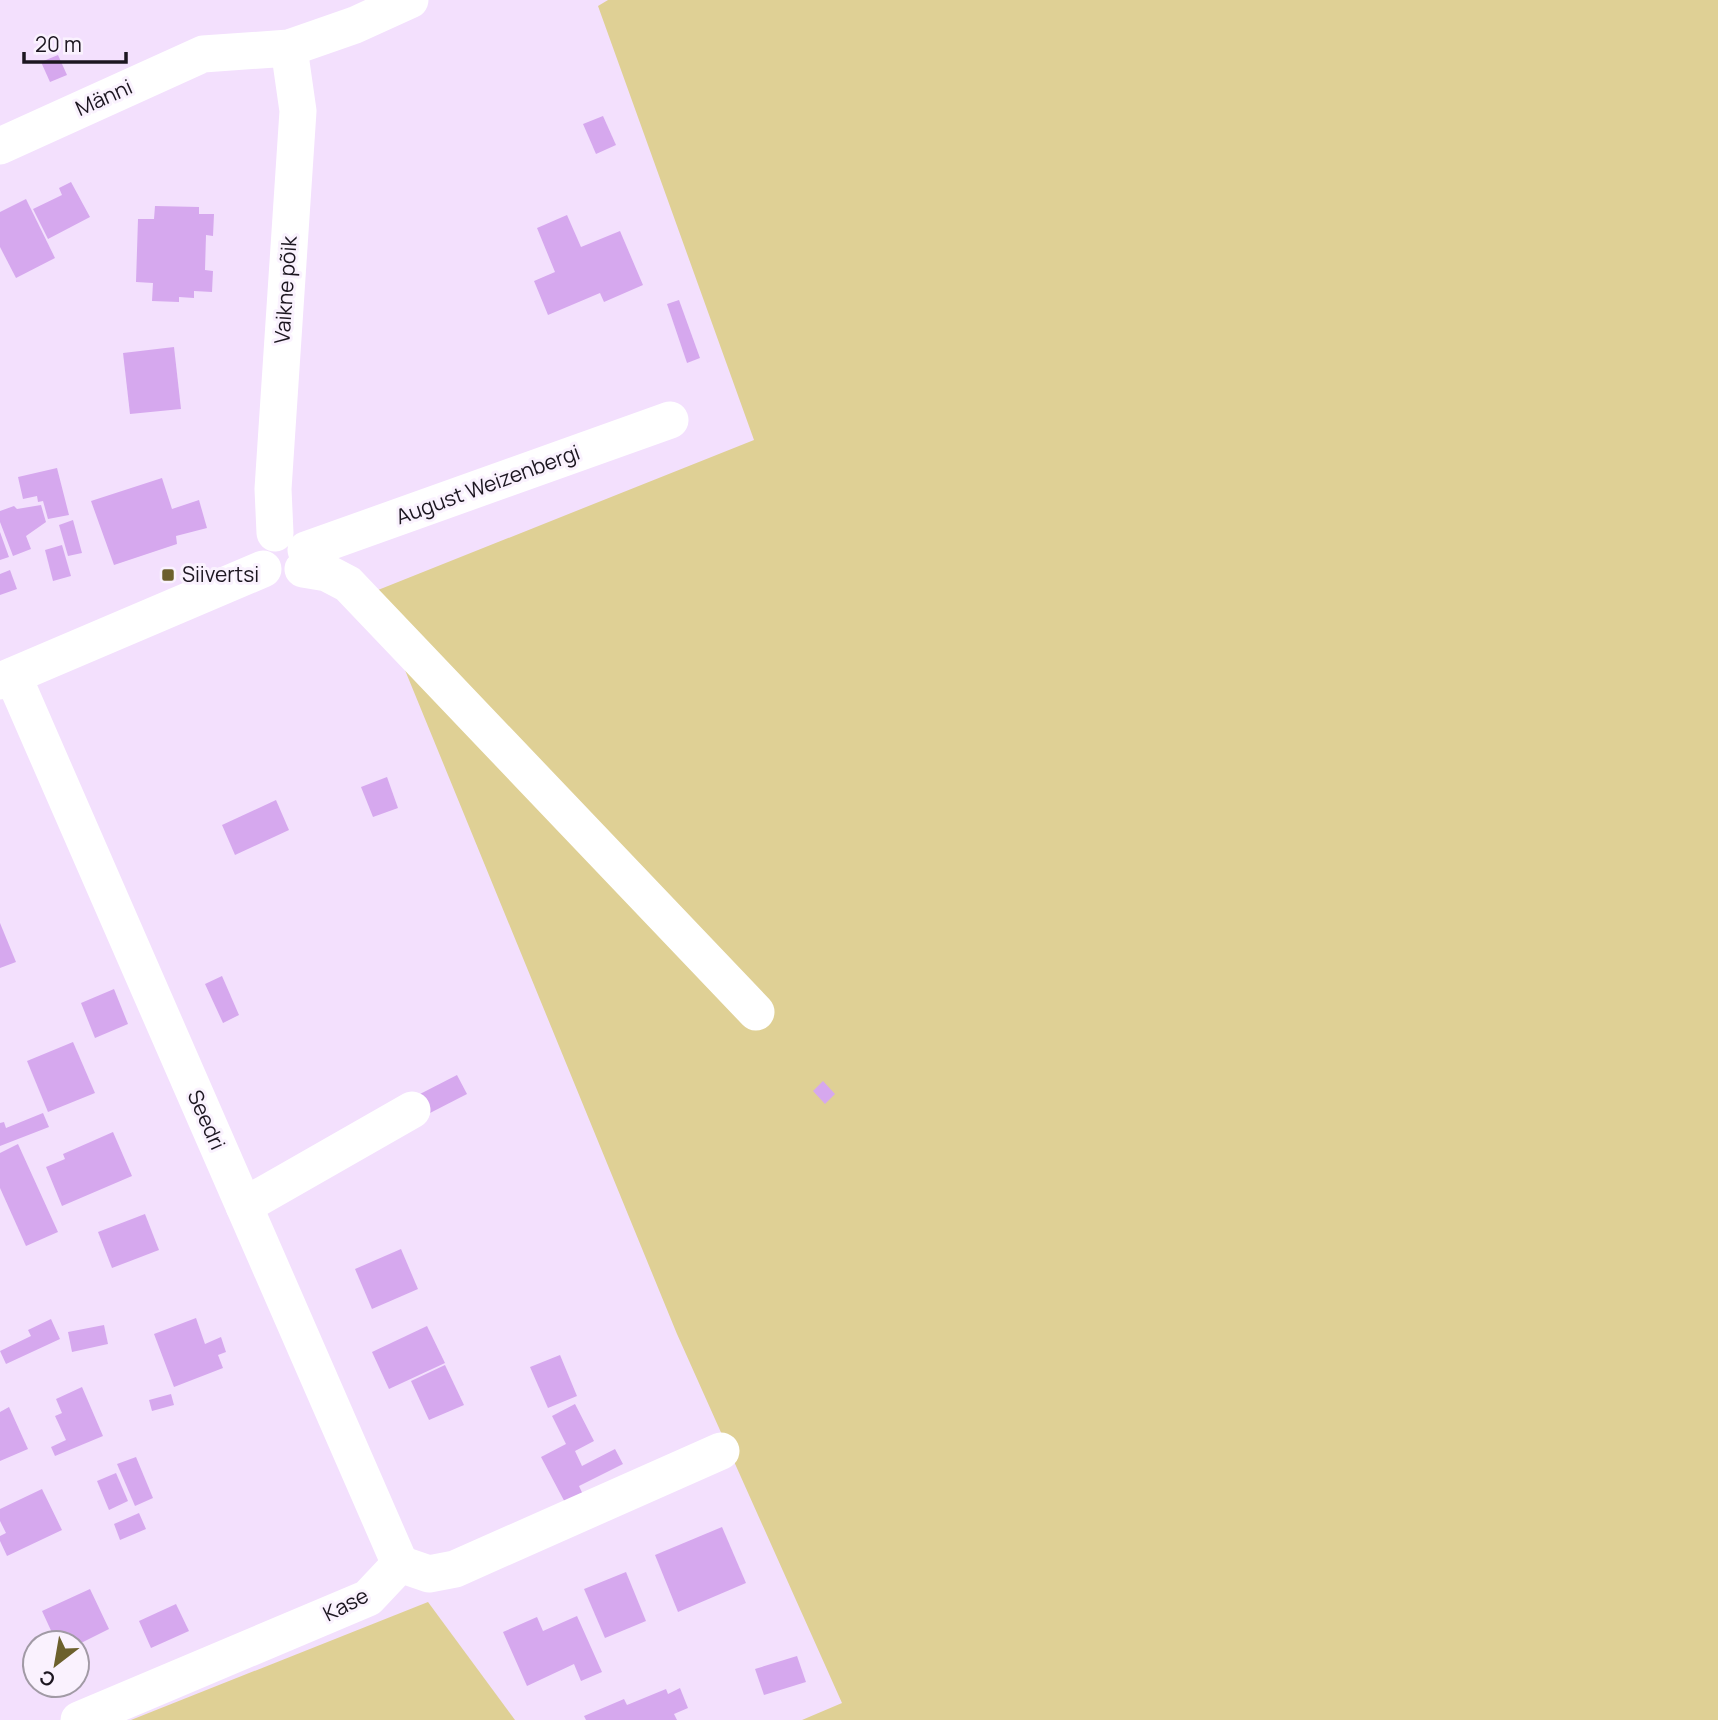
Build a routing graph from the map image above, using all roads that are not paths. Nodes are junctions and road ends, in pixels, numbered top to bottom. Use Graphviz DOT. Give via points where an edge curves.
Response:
graph roads {
  1 [pos="410,0"];
  2 [pos="289,48"];
  3 [pos="0,146"];
  4 [pos="670,420"];
  5 [pos="275,533"];
  6 [pos="305,560"];
  7 [pos="263,569"];
  8 [pos="6,679"];
  9 [pos="756,1012"];
  10 [pos="412,1110"];
  11 [pos="244,1206"];
  12 [pos="720,1451"];
  13 [pos="400,1564"];
  14 [pos="79,1720"];
  1 -- 2 [label="street, Männi"];
  2 -- 3 [label="street, Männi" via="204,54"];
  2 -- 5 [label="street, Vaikne põik" via="298,111 273,489"];
  4 -- 6 [label="street, August Weizenbergi"];
  5 -- 6 [label="street" via="291,533 303,543"];
  5 -- 7 [label="street" via="260,548"];
  6 -- 7 [label="street, August Weizenbergi" via="293,578 279,580"];
  6 -- 9 [label="street" via="348,584"];
  7 -- 8 [label="street"];
  8 -- 11 [label="street, Seedri"];
  10 -- 11 [label="street"];
  11 -- 13 [label="street, Seedri"];
  12 -- 13 [label="street" via="454,1569 429,1574"];
  13 -- 14 [label="street, Kase" via="368,1598"];
}
